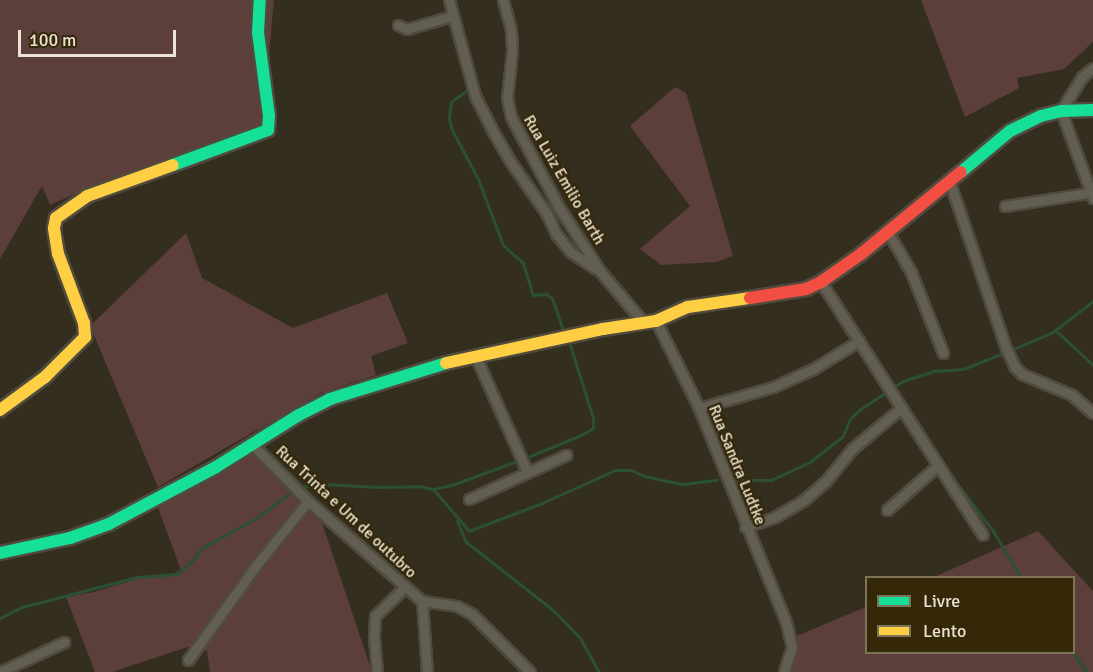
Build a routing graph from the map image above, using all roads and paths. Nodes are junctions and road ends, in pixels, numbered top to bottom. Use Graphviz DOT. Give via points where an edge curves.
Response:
graph roads {
  1 [pos="260,0"];
  2 [pos="449,0"];
  3 [pos="503,0"];
  4 [pos="452,16"];
  5 [pos="398,25"];
  6 [pos="1093,68"];
  7 [pos="1093,110"];
  8 [pos="1061,111"];
  9 [pos="950,180"];
  10 [pos="1092,194"];
  11 [pos="1005,206"];
  12 [pos="888,232"];
  13 [pos="600,271"];
  14 [pos="821,282"];
  15 [pos="656,321"];
  16 [pos="643,322"];
  17 [pos="859,341"];
  18 [pos="943,353"];
  19 [pos="475,355"];
  20 [pos="699,408"];
  21 [pos="900,409"];
  22 [pos="0,410"];
  23 [pos="1093,413"];
  24 [pos="251,443"];
  25 [pos="566,455"];
  26 [pos="937,466"];
  27 [pos="527,471"];
  28 [pos="469,499"];
  29 [pos="308,501"];
  30 [pos="887,510"];
  31 [pos="745,527"];
  32 [pos="982,535"];
  33 [pos="0,553"];
  34 [pos="405,586"];
  35 [pos="422,601"];
  36 [pos="64,642"];
  37 [pos="188,660"];
  38 [pos="0,672"];
  39 [pos="377,672"];
  40 [pos="427,672"];
  41 [pos="530,672"];
  42 [pos="784,672"];
  1 -- 22 [label="street" via="258,33 268,130 87,196 56,218 56,246 84,323 85,337 45,377"];
  2 -- 4 [label="street"];
  3 -- 13 [label="street, Rua Luiz Emilio Barth" via="511,30 507,98 511,117 549,190"];
  4 -- 5 [label="street" via="407,29"];
  4 -- 13 [label="street" via="475,96 510,161 557,235 571,252"];
  6 -- 8 [label="street" via="1082,77"];
  7 -- 8 [label="street"];
  8 -- 9 [label="street" via="1010,131"];
  8 -- 10 [label="street"];
  9 -- 12 [label="street"];
  9 -- 23 [label="street" via="1015,367 1022,374 1066,392"];
  10 -- 11 [label="street"];
  12 -- 14 [label="street"];
  12 -- 18 [label="street" via="911,273"];
  13 -- 16 [label="street, Rua Luiz Emilio Barth"];
  14 -- 15 [label="street" via="777,295 688,307"];
  14 -- 17 [label="street"];
  15 -- 16 [label="street"];
  15 -- 20 [label="street, Rua Sandra Ludtke"];
  16 -- 19 [label="street"];
  17 -- 20 [label="street" via="773,387"];
  17 -- 21 [label="street"];
  19 -- 24 [label="street" via="330,399"];
  19 -- 27 [label="street"];
  20 -- 31 [label="street, Rua Sandra Ludtke"];
  21 -- 26 [label="street"];
  21 -- 31 [label="street" via="852,449 804,500 774,518"];
  24 -- 29 [label="street, Rua Trinta e Um de outubro"];
  24 -- 33 [label="street" via="216,467 109,524 70,538"];
  25 -- 27 [label="street"];
  26 -- 30 [label="street"];
  26 -- 32 [label="street"];
  27 -- 28 [label="street"];
  29 -- 34 [label="street, Rua Trinta e Um de outubro"];
  29 -- 37 [label="street"];
  31 -- 42 [label="street, Rua Sandra Ludtke" via="786,622 792,647"];
  34 -- 35 [label="street, Rua Trinta e Um de outubro"];
  34 -- 39 [label="street" via="375,616"];
  35 -- 40 [label="street"];
  35 -- 41 [label="street, Rua Trinta e Um de outubro" via="457,606 472,614"];
  36 -- 38 [label="street"];
}
